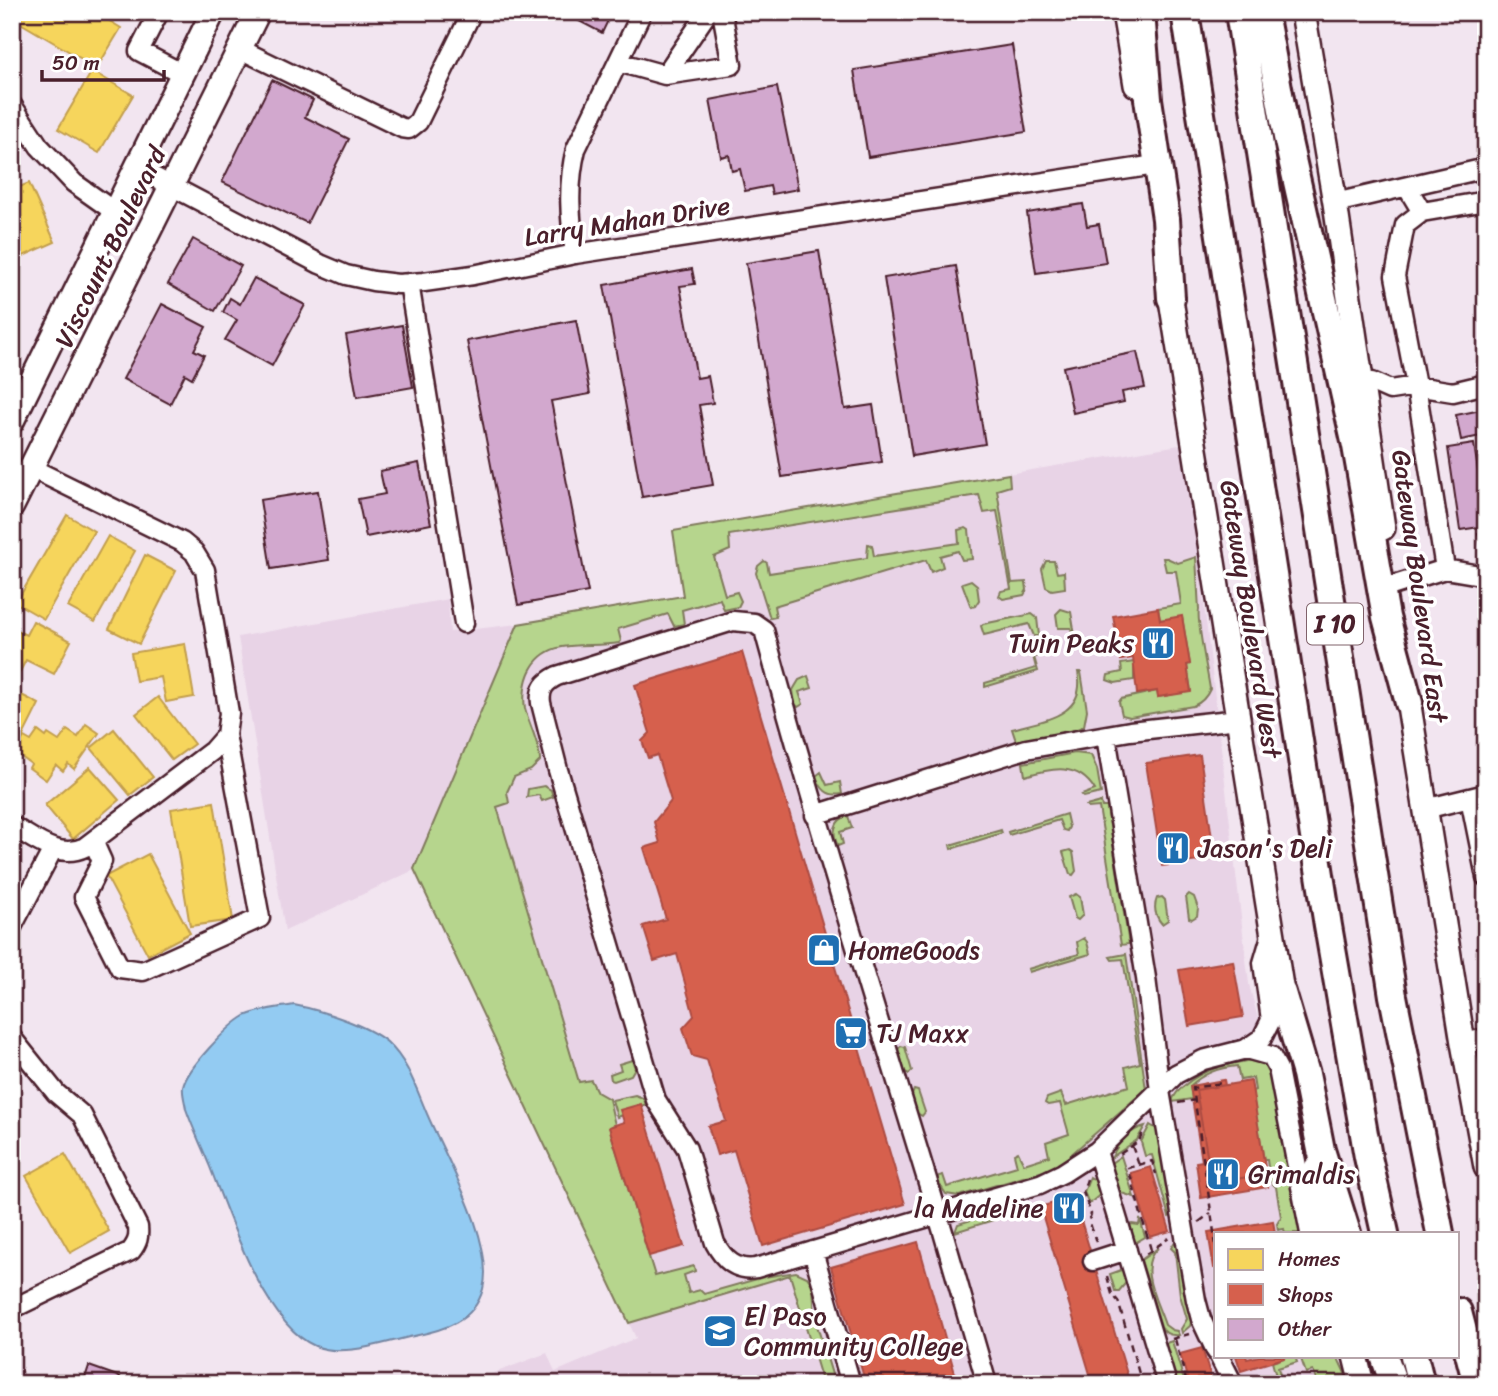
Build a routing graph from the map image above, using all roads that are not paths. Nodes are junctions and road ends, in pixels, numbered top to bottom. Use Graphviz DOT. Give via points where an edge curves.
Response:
graph roads {
  1 [pos="159,12"];
  2 [pos="214,12"];
  3 [pos="258,12"];
  4 [pos="472,12"];
  5 [pos="642,12"];
  6 [pos="708,12"];
  7 [pos="722,12"];
  8 [pos="1125,12"];
  9 [pos="1141,12"];
  10 [pos="1185,12"];
  11 [pos="1239,12"];
  12 [pos="1264,12"];
  13 [pos="1303,12"];
  14 [pos="240,49"];
  15 [pos="618,62"];
  16 [pos="183,74"];
  17 [pos="666,75"];
  18 [pos="12,105"];
  19 [pos="1149,166"];
  20 [pos="137,167"];
  21 [pos="1486,168"];
  22 [pos="172,186"];
  23 [pos="1407,187"];
  24 [pos="1486,201"];
  25 [pos="1335,203"];
  26 [pos="115,212"];
  27 [pos="1422,212"];
  28 [pos="575,254"];
  29 [pos="409,283"];
  30 [pos="1171,298"];
  31 [pos="1362,383"];
  32 [pos="1486,384"];
  33 [pos="1416,386"];
  34 [pos="1390,390"];
  35 [pos="1366,409"];
  36 [pos="12,421"];
  37 [pos="22,464"];
  38 [pos="12,506"];
  39 [pos="1445,569"];
  40 [pos="1486,576"];
  41 [pos="1387,588"];
  42 [pos="464,623"];
  43 [pos="1409,703"];
  44 [pos="1239,719"];
  45 [pos="226,735"];
  46 [pos="1106,736"];
  47 [pos="1478,796"];
  48 [pos="1425,809"];
  49 [pos="816,815"];
  50 [pos="12,826"];
  51 [pos="93,841"];
  52 [pos="53,849"];
  53 [pos="1486,877"];
  54 [pos="12,927"];
  55 [pos="1273,928"];
  56 [pos="1282,993"];
  57 [pos="12,1038"];
  58 [pos="1486,1038"];
  59 [pos="1463,1043"];
  60 [pos="1246,1049"];
  61 [pos="1166,1097"];
  62 [pos="1104,1155"];
  63 [pos="1486,1167"];
  64 [pos="938,1214"];
  65 [pos="1310,1232"];
  66 [pos="1329,1232"];
  67 [pos="1347,1232"];
  68 [pos="1385,1232"];
  69 [pos="1440,1232"];
  70 [pos="813,1251"];
  71 [pos="1133,1254"];
  72 [pos="1099,1259"];
  73 [pos="12,1310"];
  74 [pos="1460,1320"];
  75 [pos="1214,1347"];
  76 [pos="1220,1358"];
  77 [pos="1354,1358"];
  78 [pos="1385,1358"];
  79 [pos="1414,1358"];
  80 [pos="851,1384"];
  81 [pos="988,1384"];
  82 [pos="1167,1384"];
  83 [pos="1233,1384"];
  84 [pos="1362,1384"];
  85 [pos="1394,1384"];
  86 [pos="1421,1384"];
  87 [pos="1477,1384"];
  1 -- 16 [label="street" via="139,51"];
  2 -- 16 [label="main road, Viscount Boulevard"];
  3 -- 14 [label="main road, Viscount Boulevard"];
  4 -- 14 [label="street" via="418,121 409,129"];
  5 -- 15 [label="street"];
  6 -- 17 [label="street"];
  7 -- 17 [label="street" via="732,65"];
  8 -- 19 [label="main road, Gateway Boulevard West"];
  9 -- 30 [label="highway"];
  10 -- 68 [label="highway, I 10" via="1328,926"];
  11 -- 69 [label="highway, I 10" via="1393,996"];
  12 -- 41 [label="highway" via="1287,137"];
  13 -- 25 [label="main road, Gateway Boulevard East"];
  14 -- 22 [label="main road, Viscount Boulevard"];
  15 -- 17 [label="street"];
  15 -- 28 [label="street" via="576,149 571,171 569,212"];
  16 -- 20 [label="main road, Viscount Boulevard"];
  18 -- 26 [label="street" via="39,146 74,183"];
  19 -- 28 [label="street, Larry Mahan Drive"];
  19 -- 30 [label="main road, Gateway Boulevard West"];
  20 -- 22 [label="street, Larry Mahan Drive"];
  20 -- 26 [label="main road, Viscount Boulevard"];
  21 -- 23 [label="street"];
  22 -- 29 [label="street, Larry Mahan Drive" via="346,275"];
  22 -- 37 [label="main road, Viscount Boulevard"];
  23 -- 25 [label="street"];
  23 -- 27 [label="street"];
  24 -- 27 [label="street"];
  25 -- 31 [label="main road, Gateway Boulevard East"];
  26 -- 36 [label="main road, Viscount Boulevard"];
  27 -- 33 [label="street" via="1405,225 1395,276"];
  28 -- 29 [label="street, Larry Mahan Drive"];
  29 -- 42 [label="street"];
  30 -- 44 [label="main road, Gateway Boulevard West"];
  31 -- 34 [label="street"];
  31 -- 35 [label="main road, Gateway Boulevard East"];
  32 -- 33 [label="street" via="1453,392"];
  33 -- 34 [label="street"];
  33 -- 39 [label="street"];
  34 -- 35 [label="street" via="1382,401"];
  35 -- 41 [label="main road, Gateway Boulevard East"];
  37 -- 38 [label="main road, Viscount Boulevard"];
  37 -- 45 [label="street" via="182,542 201,561 229,713"];
  39 -- 40 [label="street"];
  39 -- 41 [label="street"];
  41 -- 43 [label="highway" via="1386,617"];
  43 -- 48 [label="main road, Gateway Boulevard East"];
  44 -- 46 [label="street"];
  44 -- 55 [label="main road, Gateway Boulevard West"];
  45 -- 51 [label="street" via="212,751"];
  45 -- 51 [label="street" via="260,918 143,971 120,968 84,897 102,862"];
  46 -- 49 [label="street" via="1026,749"];
  46 -- 61 [label="street"];
  47 -- 48 [label="street"];
  47 -- 53 [label="street"];
  48 -- 59 [label="main road, Gateway Boulevard East"];
  49 -- 64 [label="street"];
  49 -- 70 [label="street" via="764,630 754,623 733,621 557,676 543,685 541,703 558,770 656,1100 687,1149 715,1243 734,1265 747,1269"];
  50 -- 52 [label="street"];
  51 -- 52 [label="street" via="75,852"];
  52 -- 54 [label="street"];
  55 -- 56 [label="main road, Gateway Boulevard West"];
  55 -- 60 [label="street" via="1263,963 1271,1020 1262,1038"];
  56 -- 66 [label="main road, Gateway Boulevard West"];
  56 -- 67 [label="highway"];
  57 -- 73 [label="street" via="56,1093 82,1115 139,1236 131,1251"];
  58 -- 59 [label="street"];
  59 -- 63 [label="main road, Gateway Boulevard East"];
  60 -- 61 [label="street" via="1193,1064 1176,1074"];
  60 -- 65 [label="street" via="1271,1056 1278,1069"];
  61 -- 62 [label="street"];
  61 -- 75 [label="street" via="1196,1300"];
  62 -- 64 [label="street" via="1040,1184"];
  62 -- 71 [label="street"];
  64 -- 70 [label="street"];
  64 -- 81 [label="street"];
  70 -- 80 [label="street"];
  71 -- 72 [label="street"];
  71 -- 82 [label="street"];
  74 -- 87 [label="highway"];
  76 -- 83 [label="street"];
  77 -- 84 [label="main road"];
  78 -- 85 [label="highway"];
  79 -- 86 [label="highway"];
}
